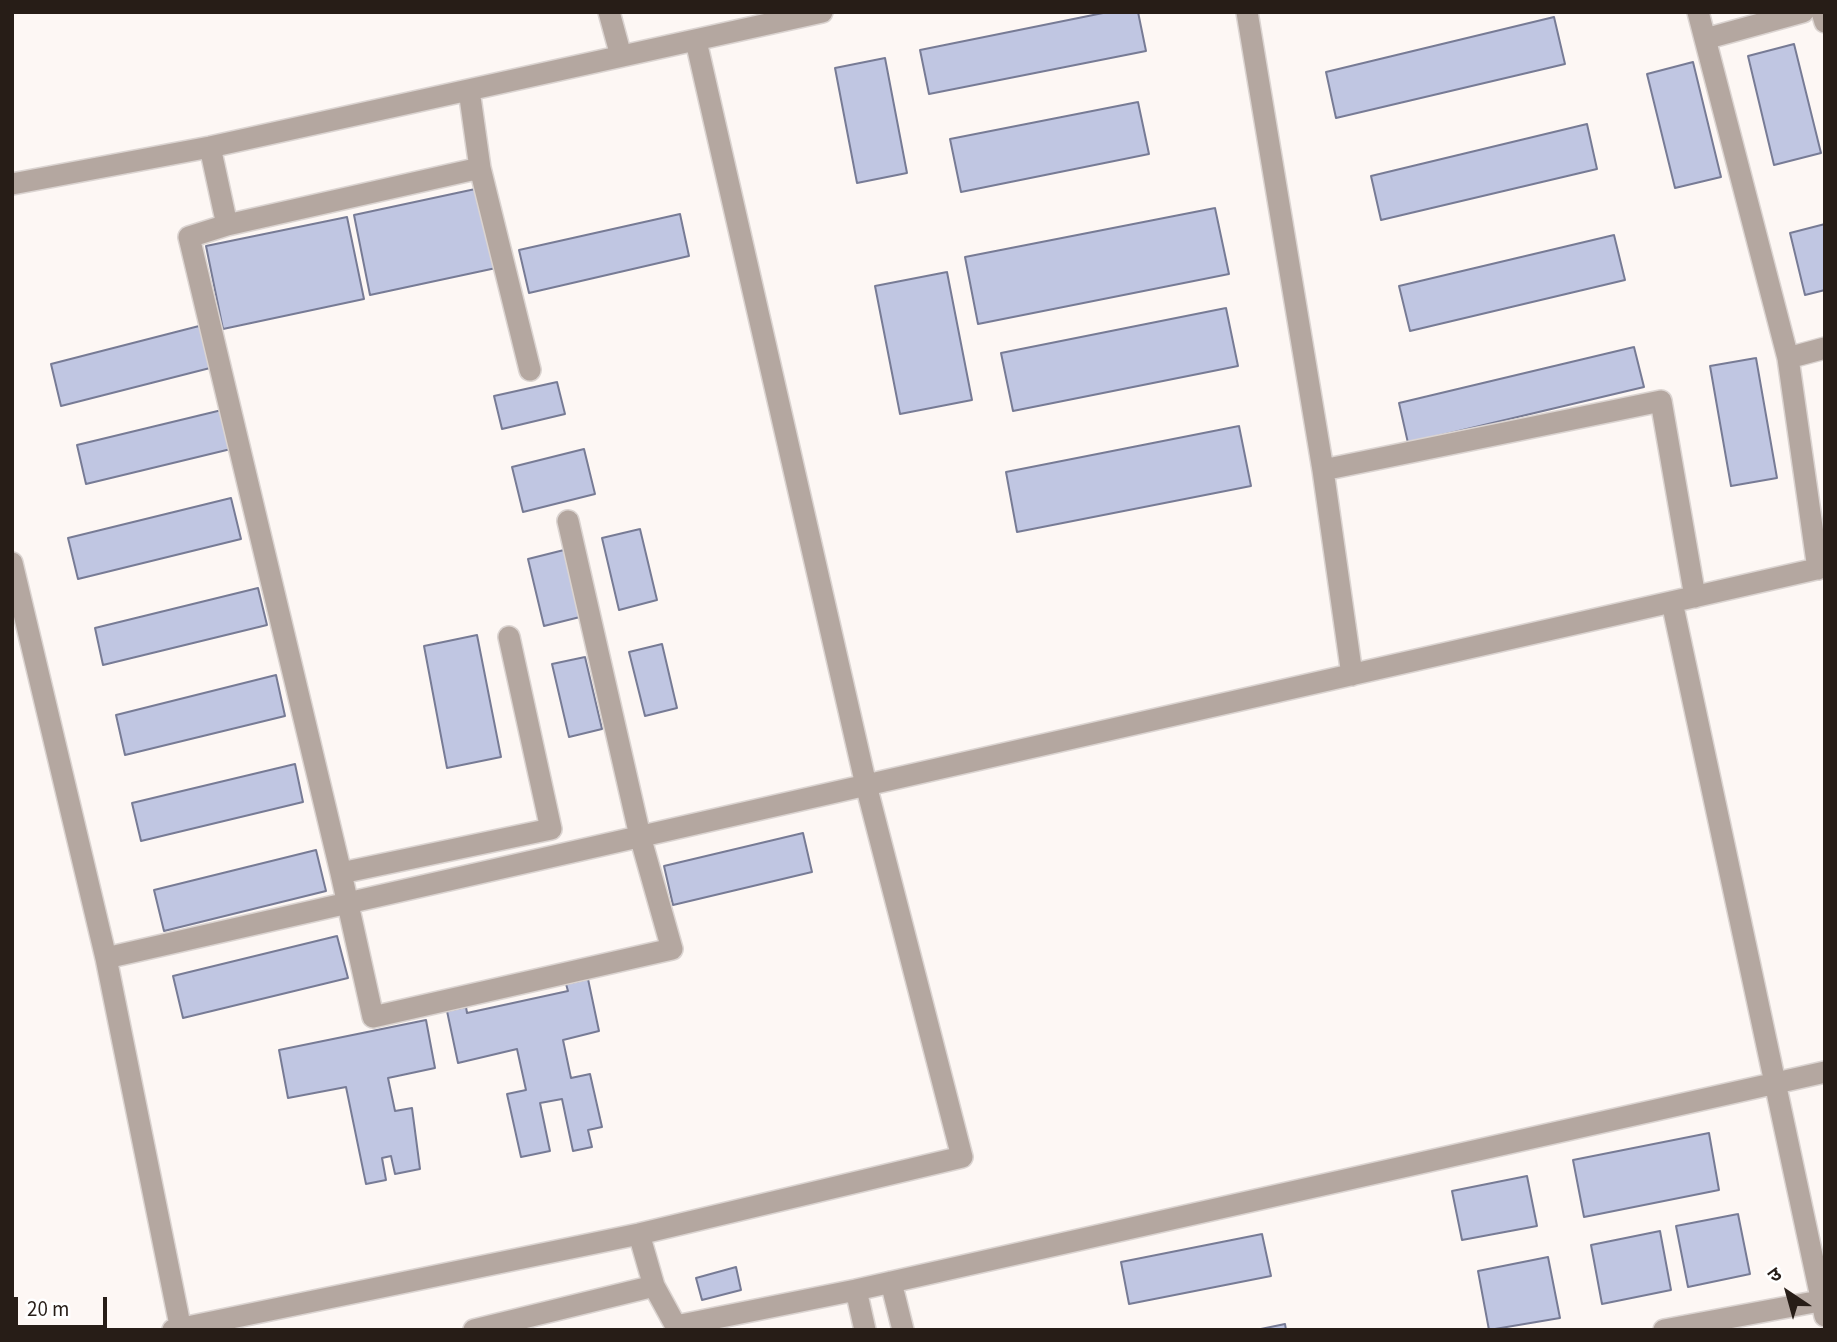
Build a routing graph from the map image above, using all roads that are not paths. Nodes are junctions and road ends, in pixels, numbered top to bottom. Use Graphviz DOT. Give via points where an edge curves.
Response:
graph roads {
  1 [pos="609,12"];
  2 [pos="821,12"];
  3 [pos="1247,12"];
  4 [pos="1698,12"];
  5 [pos="1803,12"];
  6 [pos="1822,12"];
  7 [pos="1825,22"];
  8 [pos="1705,38"];
  9 [pos="696,41"];
  10 [pos="621,56"];
  11 [pos="469,90"];
  12 [pos="210,147"];
  13 [pos="480,168"];
  14 [pos="12,184"];
  15 [pos="227,225"];
  16 [pos="1825,348"];
  17 [pos="1788,358"];
  18 [pos="530,370"];
  19 [pos="1323,470"];
  20 [pos="568,521"];
  21 [pos="12,563"];
  22 [pos="1821,568"];
  23 [pos="1695,597"];
  24 [pos="1672,602"];
  25 [pos="509,637"];
  26 [pos="1352,675"];
  27 [pos="866,785"];
  28 [pos="640,836"];
  29 [pos="341,873"];
  30 [pos="348,903"];
  31 [pos="106,958"];
  32 [pos="1825,1072"];
  33 [pos="1774,1082"];
  34 [pos="639,1234"];
  35 [pos="891,1282"];
  36 [pos="654,1286"];
  37 [pos="856,1290"];
  38 [pos="1824,1306"];
  39 [pos="677,1328"];
  40 [pos="178,1329"];
  41 [pos="474,1330"];
  42 [pos="864,1330"];
  43 [pos="903,1330"];
  44 [pos="1664,1330"];
  1 -- 10 [label="street"];
  2 -- 9 [label="street"];
  3 -- 19 [label="street"];
  4 -- 8 [label="street"];
  5 -- 8 [label="street"];
  6 -- 7 [label="street"];
  8 -- 17 [label="street"];
  9 -- 10 [label="street"];
  9 -- 27 [label="street"];
  10 -- 11 [label="street"];
  11 -- 12 [label="street"];
  11 -- 13 [label="street"];
  12 -- 14 [label="street"];
  12 -- 15 [label="street"];
  13 -- 15 [label="street"];
  13 -- 18 [label="street"];
  15 -- 29 [label="street" via="189,237"];
  16 -- 17 [label="street"];
  17 -- 22 [label="street"];
  19 -- 23 [label="street" via="1661,401"];
  19 -- 26 [label="street"];
  20 -- 28 [label="street"];
  21 -- 31 [label="street"];
  22 -- 23 [label="street"];
  23 -- 24 [label="street"];
  24 -- 26 [label="street"];
  24 -- 33 [label="street"];
  25 -- 29 [label="street" via="551,829"];
  26 -- 27 [label="street"];
  27 -- 28 [label="street"];
  27 -- 34 [label="street" via="962,1157"];
  28 -- 30 [label="street"];
  28 -- 30 [label="street" via="672,950 373,1017"];
  29 -- 30 [label="street"];
  30 -- 31 [label="street"];
  31 -- 40 [label="street"];
  32 -- 33 [label="street"];
  33 -- 35 [label="street"];
  33 -- 38 [label="street"];
  34 -- 36 [label="street"];
  34 -- 40 [label="street"];
  35 -- 37 [label="street"];
  35 -- 43 [label="street"];
  36 -- 39 [label="street"];
  36 -- 41 [label="street"];
  37 -- 39 [label="street"];
  37 -- 42 [label="street"];
  38 -- 44 [label="street"];
}
